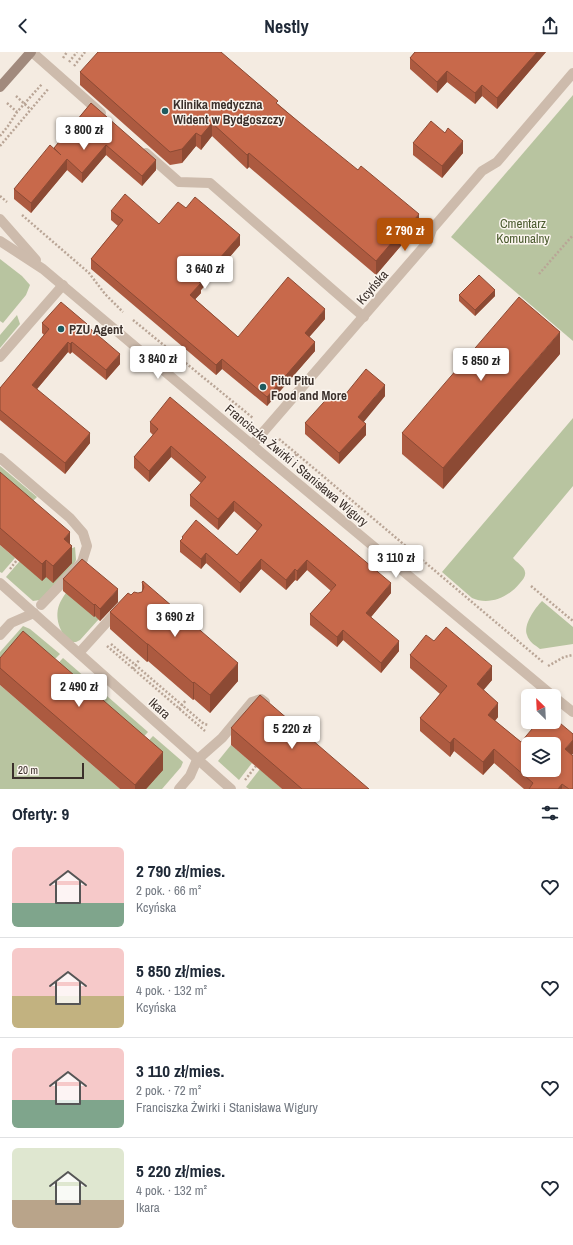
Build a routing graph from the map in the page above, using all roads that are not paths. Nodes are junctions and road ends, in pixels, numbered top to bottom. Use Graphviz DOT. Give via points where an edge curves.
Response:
graph roads {
  1 [pos="31,52"];
  2 [pos="573,73"];
  3 [pos="0,87"];
  4 [pos="110,120"];
  5 [pos="138,146"];
  6 [pos="0,219"];
  7 [pos="0,241"];
  8 [pos="43,269"];
  9 [pos="63,285"];
  10 [pos="364,317"];
  11 [pos="0,357"];
  12 [pos="252,445"];
  13 [pos="0,458"];
  14 [pos="0,583"];
  15 [pos="124,604"];
  16 [pos="37,609"];
  17 [pos="0,635"];
  18 [pos="79,653"];
  19 [pos="546,689"];
  20 [pos="561,702"];
  21 [pos="275,710"];
  22 [pos="573,712"];
  23 [pos="197,760"];
  24 [pos="179,789"];
  25 [pos="231,789"];
  1 -- 3 [label="main road"];
  1 -- 4 [label="street"];
  2 -- 10 [label="street, Kcyńska" via="497,162 482,172 432,229 427,243"];
  5 -- 10 [label="street" via="179,182 210,183"];
  6 -- 8 [label="street, Franciszka Żwirki i Stanisława Wigury"];
  7 -- 8 [label="street, Franciszka Żwirki i Stanisława Wigury"];
  8 -- 9 [label="street, Franciszka Żwirki i Stanisława Wigury"];
  9 -- 11 [label="street"];
  9 -- 12 [label="street, Franciszka Żwirki i Stanisława Wigury"];
  10 -- 12 [label="street, Kcyńska"];
  12 -- 19 [label="street, Franciszka Żwirki i Stanisława Wigury"];
  13 -- 16 [label="street" via="70,518 83,533 87,546 82,562"];
  14 -- 16 [label="street, Ikara"];
  15 -- 18 [label="street"];
  16 -- 17 [label="street" via="11,623"];
  16 -- 18 [label="street, Ikara"];
  18 -- 23 [label="street, Ikara"];
  20 -- 22 [label="street, Franciszka Żwirki i Stanisława Wigury"];
  21 -- 23 [label="street" via="264,700 252,702 217,742"];
  23 -- 24 [label="street" via="190,776"];
  23 -- 25 [label="street, Ikara"];
}
